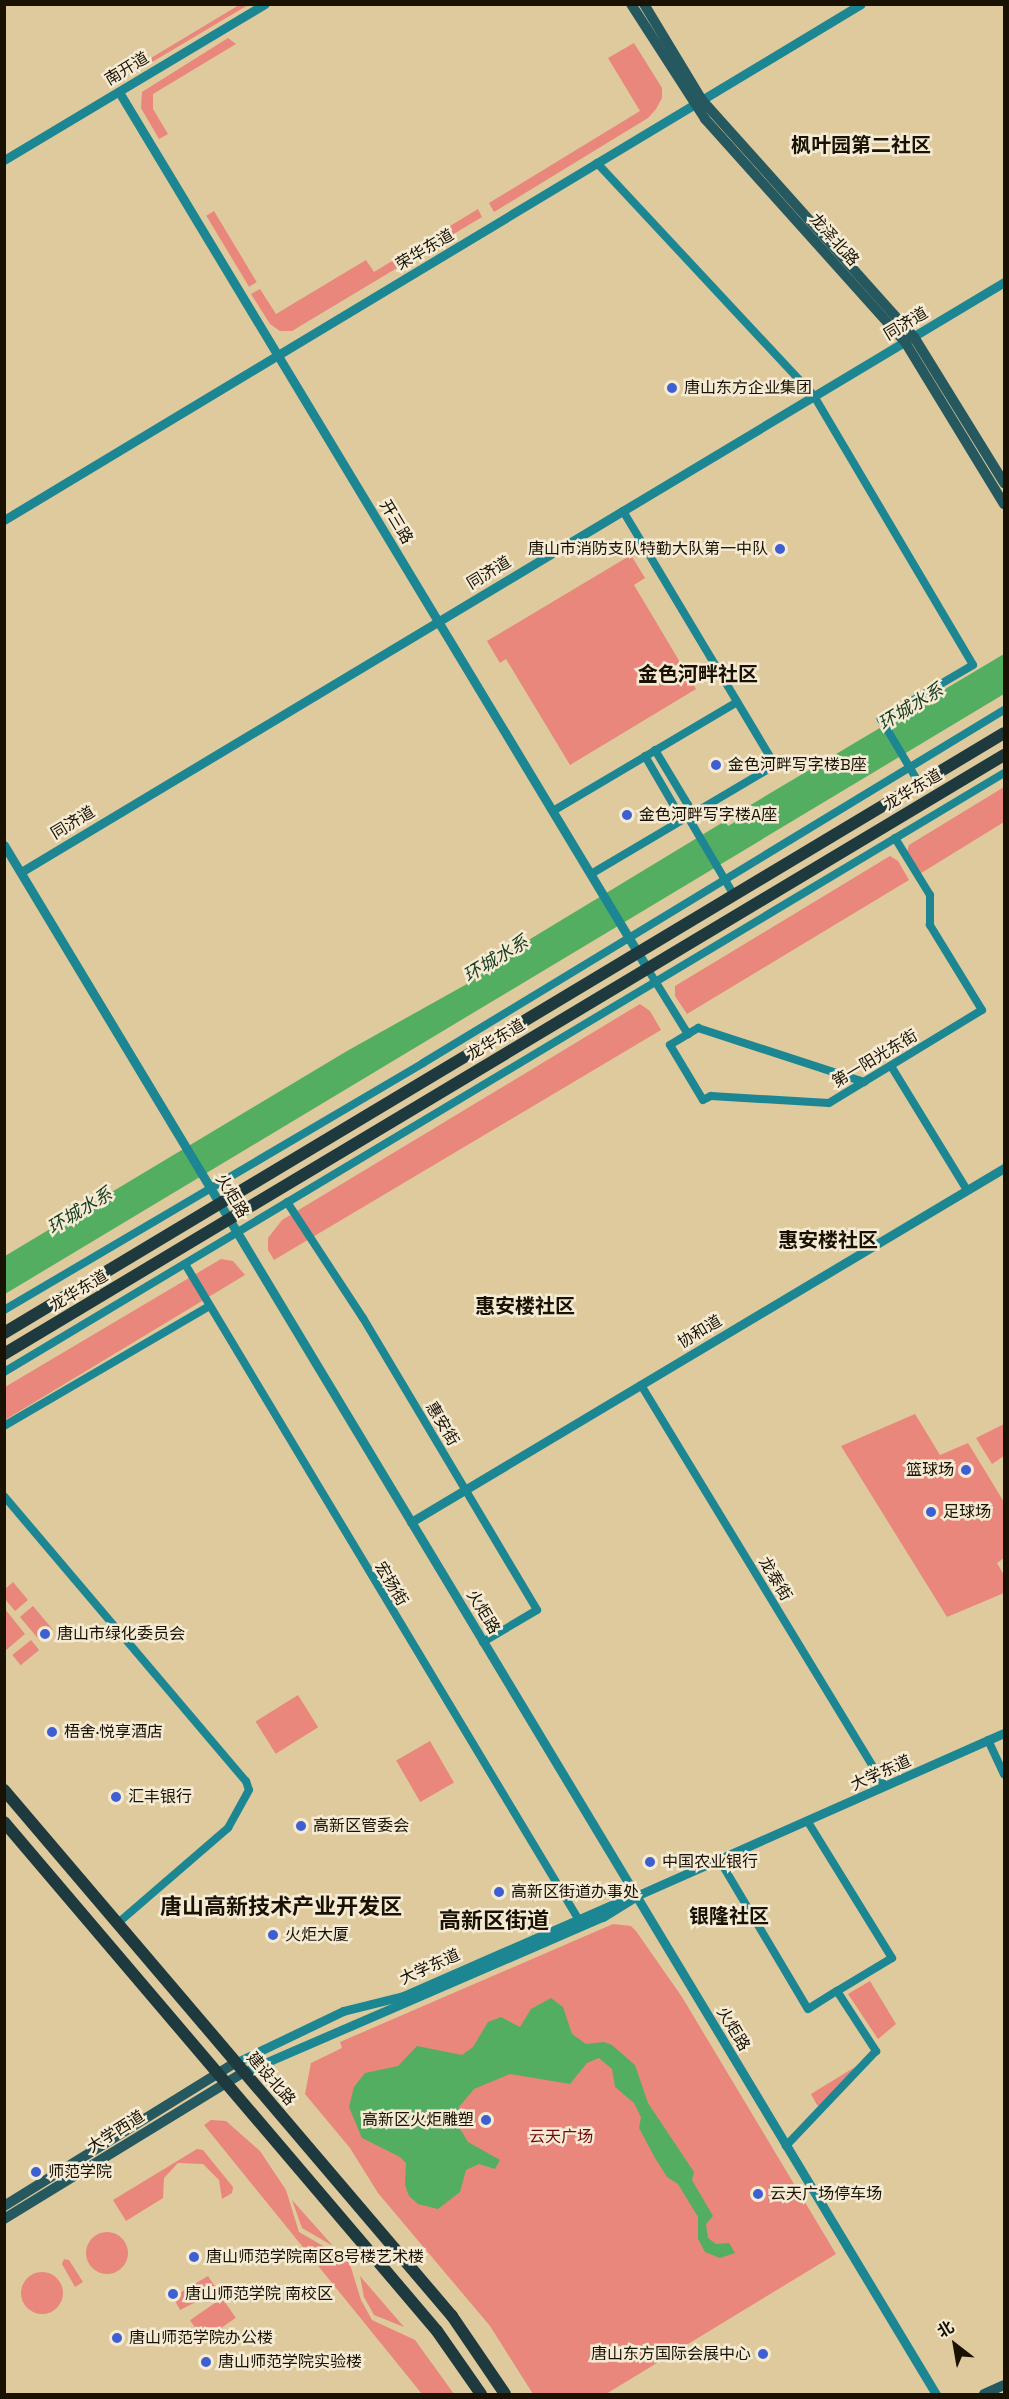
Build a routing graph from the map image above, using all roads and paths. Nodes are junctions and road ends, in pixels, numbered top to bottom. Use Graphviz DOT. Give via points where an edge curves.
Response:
graph roads {
  1 [pos="265,4"];
  2 [pos="631,4"];
  3 [pos="644,4"];
  4 [pos="861,4"];
  5 [pos="119,92"];
  6 [pos="698,102"];
  7 [pos="4,160"];
  8 [pos="597,163"];
  9 [pos="1005,282"];
  10 [pos="909,340"];
  11 [pos="278,355"];
  12 [pos="814,396"];
  13 [pos="1005,483"];
  14 [pos="1005,504"];
  15 [pos="623,511"];
  16 [pos="4,520"];
  17 [pos="438,621"];
  18 [pos="737,702"];
  19 [pos="1005,710"];
  20 [pos="1005,733"];
  21 [pos="655,750"];
  22 [pos="1005,755"];
  23 [pos="645,756"];
  24 [pos="909,767"];
  25 [pos="1005,773"];
  26 [pos="920,785"];
  27 [pos="553,811"];
  28 [pos="688,817"];
  29 [pos="895,838"];
  30 [pos="4,845"];
  31 [pos="21,872"];
  32 [pos="591,874"];
  33 [pos="725,879"];
  34 [pos="734,895"];
  35 [pos="628,937"];
  36 [pos="638,953"];
  37 [pos="647,968"];
  38 [pos="656,981"];
  39 [pos="688,1034"];
  40 [pos="891,1066"];
  41 [pos="864,1082"];
  42 [pos="1005,1168"];
  43 [pos="210,1187"];
  44 [pos="967,1190"];
  45 [pos="288,1202"];
  46 [pos="220,1204"];
  47 [pos="230,1220"];
  48 [pos="237,1232"];
  49 [pos="185,1264"];
  50 [pos="209,1306"];
  51 [pos="4,1311"];
  52 [pos="4,1333"];
  53 [pos="4,1354"];
  54 [pos="4,1372"];
  55 [pos="641,1385"];
  56 [pos="4,1426"];
  57 [pos="465,1490"];
  58 [pos="4,1496"];
  59 [pos="411,1522"];
  60 [pos="483,1642"];
  61 [pos="1005,1733"];
  62 [pos="988,1740"];
  63 [pos="1005,1774"];
  64 [pos="885,1787"];
  65 [pos="4,1790"];
  66 [pos="4,1821"];
  67 [pos="808,1822"];
  68 [pos="720,1861"];
  69 [pos="636,1896"];
  70 [pos="578,1917"];
  71 [pos="118,1923"];
  72 [pos="837,1992"];
  73 [pos="240,2067"];
  74 [pos="222,2078"];
  75 [pos="786,2146"];
  76 [pos="4,2206"];
  77 [pos="4,2219"];
  78 [pos="1005,2385"];
  79 [pos="481,2394"];
  80 [pos="505,2394"];
  81 [pos="936,2394"];
  82 [pos="984,2394"];
  1 -- 5 [label="street, 南开道"];
  2 -- 6 [label="main road, 龙泽北路"];
  3 -- 6 [label="main road, 龙泽北路"];
  4 -- 6 [label="street, 荣华东道"];
  5 -- 7 [label="street, 南开道"];
  5 -- 11 [label="street, 开三路"];
  6 -- 8 [label="street, 荣华东道"];
  6 -- 10 [label="main road, 龙泽北路"];
  8 -- 11 [label="street, 荣华东道"];
  8 -- 12 [label="street"];
  9 -- 10 [label="street, 同济道"];
  10 -- 12 [label="street, 同济道"];
  10 -- 13 [label="main road, 龙泽北路"];
  10 -- 14 [label="main road, 龙泽北路"];
  11 -- 16 [label="street, 荣华东道"];
  11 -- 17 [label="street, 开三路"];
  12 -- 15 [label="street, 同济道"];
  12 -- 24 [label="street" via="973,664 881,719"];
  15 -- 17 [label="street, 同济道"];
  15 -- 18 [label="street"];
  17 -- 27 [label="street, 开三路"];
  17 -- 31 [label="street, 同济道"];
  18 -- 21 [label="street"];
  18 -- 28 [label="street" via="775,765"];
  19 -- 24 [label="street"];
  20 -- 26 [label="main road, 龙华东道"];
  21 -- 23 [label="street"];
  21 -- 28 [label="street" via="688,805"];
  22 -- 37 [label="main road, 龙华东道"];
  23 -- 27 [label="street"];
  23 -- 28 [label="street" via="677,811"];
  24 -- 26 [label="street"];
  24 -- 33 [label="street"];
  25 -- 29 [label="street"];
  26 -- 34 [label="main road, 龙华东道"];
  27 -- 32 [label="street, 开三路"];
  28 -- 32 [label="street"];
  28 -- 33 [label="street"];
  29 -- 38 [label="street"];
  29 -- 40 [label="street, 第一阳光东街" via="930,895 930,925 982,1010"];
  30 -- 31 [label="street, 火炬路"];
  31 -- 43 [label="street, 火炬路"];
  32 -- 35 [label="street, 开三路"];
  33 -- 34 [label="street"];
  33 -- 35 [label="street"];
  34 -- 36 [label="main road, 龙华东道"];
  35 -- 36 [label="street, 开三路"];
  35 -- 43 [label="street"];
  36 -- 37 [label="street, 开三路"];
  36 -- 46 [label="main road, 龙华东道"];
  37 -- 38 [label="street"];
  37 -- 47 [label="main road, 龙华东道"];
  38 -- 39 [label="street"];
  38 -- 45 [label="street"];
  39 -- 41 [label="street" via="698,1028"];
  39 -- 41 [label="street, 第一阳光东街" via="670,1045 703,1100 711,1096 829,1103"];
  40 -- 41 [label="street, 第一阳光东街"];
  40 -- 44 [label="street"];
  42 -- 44 [label="street, 协和道"];
  43 -- 46 [label="street, 火炬路"];
  43 -- 51 [label="street"];
  44 -- 55 [label="street, 协和道"];
  45 -- 48 [label="street"];
  45 -- 57 [label="street, 惠安街"];
  46 -- 47 [label="street, 火炬路"];
  46 -- 52 [label="main road, 龙华东道"];
  47 -- 48 [label="street, 火炬路"];
  47 -- 53 [label="main road, 龙华东道"];
  48 -- 49 [label="street"];
  48 -- 59 [label="street, 火炬路"];
  49 -- 50 [label="street, 宏扬街"];
  49 -- 54 [label="street"];
  50 -- 56 [label="street"];
  50 -- 70 [label="street, 宏扬街"];
  55 -- 57 [label="street, 协和道"];
  55 -- 64 [label="street, 龙泰街"];
  57 -- 59 [label="street, 协和道"];
  57 -- 60 [label="street, 惠安街" via="537,1610"];
  58 -- 71 [label="street" via="246,1781 249,1790 222,1834"];
  59 -- 60 [label="street, 火炬路"];
  60 -- 69 [label="street, 火炬路"];
  61 -- 62 [label="street, 大学东道"];
  62 -- 63 [label="street"];
  62 -- 64 [label="street, 大学东道"];
  64 -- 67 [label="street, 大学东道"];
  65 -- 71 [label="main road, 建设北路"];
  66 -- 74 [label="main road"];
  67 -- 68 [label="street, 大学东道"];
  67 -- 72 [label="street" via="892,1958"];
  68 -- 69 [label="street, 大学东道"];
  68 -- 72 [label="street" via="808,2009"];
  69 -- 70 [label="street, 大学东道"];
  69 -- 73 [label="street, 大学东道" via="603,1917"];
  69 -- 75 [label="street, 火炬路"];
  70 -- 73 [label="street, 大学东道" via="402,1996 343,2011"];
  71 -- 73 [label="main road, 建设北路"];
  72 -- 75 [label="street" via="876,2051"];
  73 -- 74 [label="main road, 大学西道"];
  73 -- 80 [label="main road, 建设北路" via="452,2316"];
  74 -- 76 [label="main road, 大学西道"];
  74 -- 77 [label="main road, 大学西道"];
  74 -- 79 [label="main road" via="437,2331"];
  75 -- 81 [label="street, 火炬路"];
  78 -- 82 [label="main road"];
}
